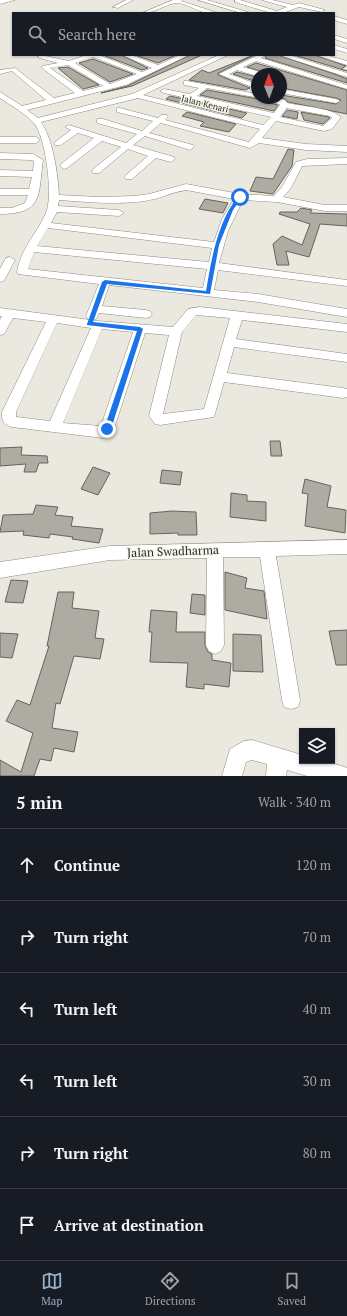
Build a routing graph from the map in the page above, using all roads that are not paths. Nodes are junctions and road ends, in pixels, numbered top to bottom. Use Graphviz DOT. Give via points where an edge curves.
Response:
graph roads {
  1 [pos="12,0"];
  2 [pos="130,0"];
  3 [pos="201,0"];
  4 [pos="232,0"];
  5 [pos="265,0"];
  6 [pos="305,0"];
  7 [pos="176,1"];
  8 [pos="0,2"];
  9 [pos="163,3"];
  10 [pos="116,7"];
  11 [pos="292,7"];
  12 [pos="176,11"];
  13 [pos="148,12"];
  14 [pos="212,12"];
  15 [pos="244,12"];
  16 [pos="274,12"];
  17 [pos="280,12"];
  18 [pos="317,12"];
  19 [pos="335,18"];
  20 [pos="347,22"];
  21 [pos="335,37"];
  22 [pos="347,41"];
  23 [pos="335,47"];
  24 [pos="347,51"];
  25 [pos="90,56"];
  26 [pos="96,56"];
  27 [pos="128,56"];
  28 [pos="164,56"];
  29 [pos="184,56"];
  30 [pos="223,56"];
  31 [pos="286,56"];
  32 [pos="322,56"];
  33 [pos="41,57"];
  34 [pos="55,57"];
  35 [pos="260,57"];
  36 [pos="174,60"];
  37 [pos="69,63"];
  38 [pos="347,63"];
  39 [pos="157,67"];
  40 [pos="199,68"];
  41 [pos="238,68"];
  42 [pos="84,70"];
  43 [pos="0,72"];
  44 [pos="251,72"];
  45 [pos="345,72"];
  46 [pos="142,74"];
  47 [pos="213,80"];
  48 [pos="123,83"];
  49 [pos="187,83"];
  50 [pos="287,84"];
  51 [pos="108,86"];
  52 [pos="251,86"];
  53 [pos="3,91"];
  54 [pos="164,91"];
  55 [pos="287,92"];
  56 [pos="82,94"];
  57 [pos="251,95"];
  58 [pos="341,95"];
  59 [pos="141,97"];
  60 [pos="191,97"];
  61 [pos="326,98"];
  62 [pos="51,100"];
  63 [pos="284,105"];
  64 [pos="176,107"];
  65 [pos="23,108"];
  66 [pos="120,110"];
  67 [pos="276,117"];
  68 [pos="35,121"];
  69 [pos="100,121"];
  70 [pos="160,121"];
  71 [pos="144,133"];
  72 [pos="261,135"];
  73 [pos="101,137"];
  74 [pos="0,140"];
  75 [pos="36,140"];
  76 [pos="58,143"];
  77 [pos="127,145"];
  78 [pos="190,147"];
  79 [pos="347,149"];
  80 [pos="154,155"];
  81 [pos="0,156"];
  82 [pos="171,159"];
  83 [pos="347,161"];
  84 [pos="64,166"];
  85 [pos="96,171"];
  86 [pos="0,174"];
  87 [pos="36,174"];
  88 [pos="129,177"];
  89 [pos="0,192"];
  90 [pos="33,192"];
  91 [pos="53,197"];
  92 [pos="240,197"];
  93 [pos="277,199"];
  94 [pos="347,208"];
  95 [pos="45,211"];
  96 [pos="119,213"];
  97 [pos="2,214"];
  98 [pos="44,226"];
  99 [pos="217,245"];
  100 [pos="31,249"];
  101 [pos="10,260"];
  102 [pos="214,266"];
  103 [pos="0,279"];
  104 [pos="105,282"];
  105 [pos="347,283"];
  106 [pos="208,293"];
  107 [pos="95,309"];
  108 [pos="5,313"];
  109 [pos="347,313"];
  110 [pos="146,314"];
  111 [pos="237,316"];
  112 [pos="53,319"];
  113 [pos="94,324"];
  114 [pos="347,328"];
  115 [pos="140,329"];
  116 [pos="0,331"];
  117 [pos="176,331"];
  118 [pos="229,342"];
  119 [pos="347,358"];
  120 [pos="219,377"];
  121 [pos="344,393"];
  122 [pos="54,428"];
  123 [pos="347,547"];
  124 [pos="266,549"];
  125 [pos="215,550"];
  126 [pos="0,570"];
  127 [pos="215,645"];
  128 [pos="291,700"];
  129 [pos="277,767"];
  130 [pos="232,776"];
  131 [pos="341,776"];
  1 -- 8 [label="street"];
  2 -- 10 [label="street"];
  3 -- 15 [label="street"];
  4 -- 16 [label="street"];
  5 -- 11 [label="street"];
  6 -- 18 [label="street" via="327,6"];
  7 -- 9 [label="street"];
  7 -- 14 [label="street"];
  9 -- 12 [label="street"];
  9 -- 13 [label="street"];
  11 -- 17 [label="street"];
  11 -- 18 [label="street" via="301,5"];
  19 -- 20 [label="street"];
  21 -- 22 [label="street"];
  23 -- 24 [label="street"];
  25 -- 37 [label="street"];
  26 -- 46 [label="street"];
  27 -- 39 [label="street"];
  28 -- 36 [label="street"];
  29 -- 36 [label="street"];
  30 -- 40 [label="street"];
  31 -- 45 [label="street"];
  32 -- 38 [label="street"];
  33 -- 34 [label="street"];
  34 -- 37 [label="street"];
  35 -- 41 [label="street"];
  35 -- 58 [label="street"];
  36 -- 39 [label="street"];
  36 -- 40 [label="street"];
  37 -- 42 [label="street"];
  37 -- 56 [label="street" via="44,68"];
  39 -- 46 [label="street"];
  40 -- 68 [label="street" via="135,96"];
  41 -- 44 [label="street"];
  41 -- 47 [label="street"];
  42 -- 48 [label="street"];
  42 -- 51 [label="street"];
  43 -- 62 [label="street" via="13,69"];
  46 -- 48 [label="street"];
  47 -- 49 [label="street"];
  47 -- 52 [label="street"];
  47 -- 57 [label="street" via="207,86"];
  47 -- 60 [label="street"];
  48 -- 51 [label="street"];
  50 -- 61 [label="street"];
  51 -- 56 [label="street"];
  53 -- 65 [label="street"];
  54 -- 60 [label="street"];
  55 -- 61 [label="street"];
  56 -- 62 [label="street"];
  58 -- 61 [label="street"];
  59 -- 64 [label="street, Jalan Kenari"];
  60 -- 67 [label="street"];
  62 -- 65 [label="street"];
  63 -- 67 [label="street"];
  63 -- 67 [label="street" via="337,116 329,127 324,129"];
  64 -- 70 [label="street"];
  64 -- 72 [label="street, Jalan Kenari"];
  65 -- 68 [label="street"];
  66 -- 70 [label="street"];
  67 -- 72 [label="street"];
  68 -- 91 [label="street" via="49,155"];
  69 -- 71 [label="street"];
  70 -- 71 [label="street"];
  70 -- 72 [label="street" via="248,145"];
  71 -- 77 [label="street"];
  71 -- 78 [label="street"];
  72 -- 79 [label="street" via="306,147"];
  73 -- 76 [label="street" via="73,128"];
  73 -- 77 [label="street"];
  73 -- 84 [label="street"];
  74 -- 75 [label="street"];
  77 -- 80 [label="street"];
  77 -- 85 [label="street"];
  80 -- 82 [label="street"];
  80 -- 88 [label="street"];
  81 -- 87 [label="street" via="37,157"];
  83 -- 93 [label="street" via="299,164"];
  86 -- 87 [label="street"];
  87 -- 90 [label="street"];
  89 -- 90 [label="street"];
  90 -- 97 [label="street" via="29,205"];
  91 -- 92 [label="street" via="147,198 186,187"];
  91 -- 95 [label="street"];
  92 -- 93 [label="street"];
  92 -- 99 [label="street" via="230,209"];
  93 -- 94 [label="street" via="319,207"];
  95 -- 96 [label="street"];
  95 -- 97 [label="street"];
  95 -- 98 [label="street"];
  98 -- 99 [label="street"];
  98 -- 100 [label="street"];
  99 -- 102 [label="street"];
  100 -- 102 [label="street"];
  100 -- 104 [label="street" via="22,269 25,274"];
  101 -- 103 [label="street"];
  102 -- 105 [label="street"];
  102 -- 106 [label="street"];
  104 -- 106 [label="street"];
  104 -- 107 [label="street"];
  106 -- 109 [label="street" via="258,298"];
  107 -- 110 [label="street"];
  107 -- 113 [label="street"];
  108 -- 112 [label="street"];
  108 -- 116 [label="street"];
  111 -- 114 [label="street"];
  111 -- 117 [label="street" via="192,312"];
  111 -- 118 [label="street"];
  112 -- 113 [label="street"];
  112 -- 122 [label="street" via="8,418 12,422"];
  113 -- 115 [label="street"];
  113 -- 122 [label="street"];
  115 -- 117 [label="street"];
  115 -- 122 [label="street" via="104,433"];
  117 -- 120 [label="street" via="156,416 160,420 209,413"];
  118 -- 119 [label="street"];
  118 -- 120 [label="street"];
  120 -- 121 [label="street"];
  123 -- 124 [label="street, Jalan Swadharma"];
  124 -- 125 [label="street, Jalan Swadharma"];
  124 -- 128 [label="street"];
  125 -- 126 [label="street, Jalan Swadharma" via="110,553"];
  125 -- 127 [label="street"];
  129 -- 130 [label="street" via="252,750 244,751 237,756"];
  129 -- 131 [label="street"];
}
